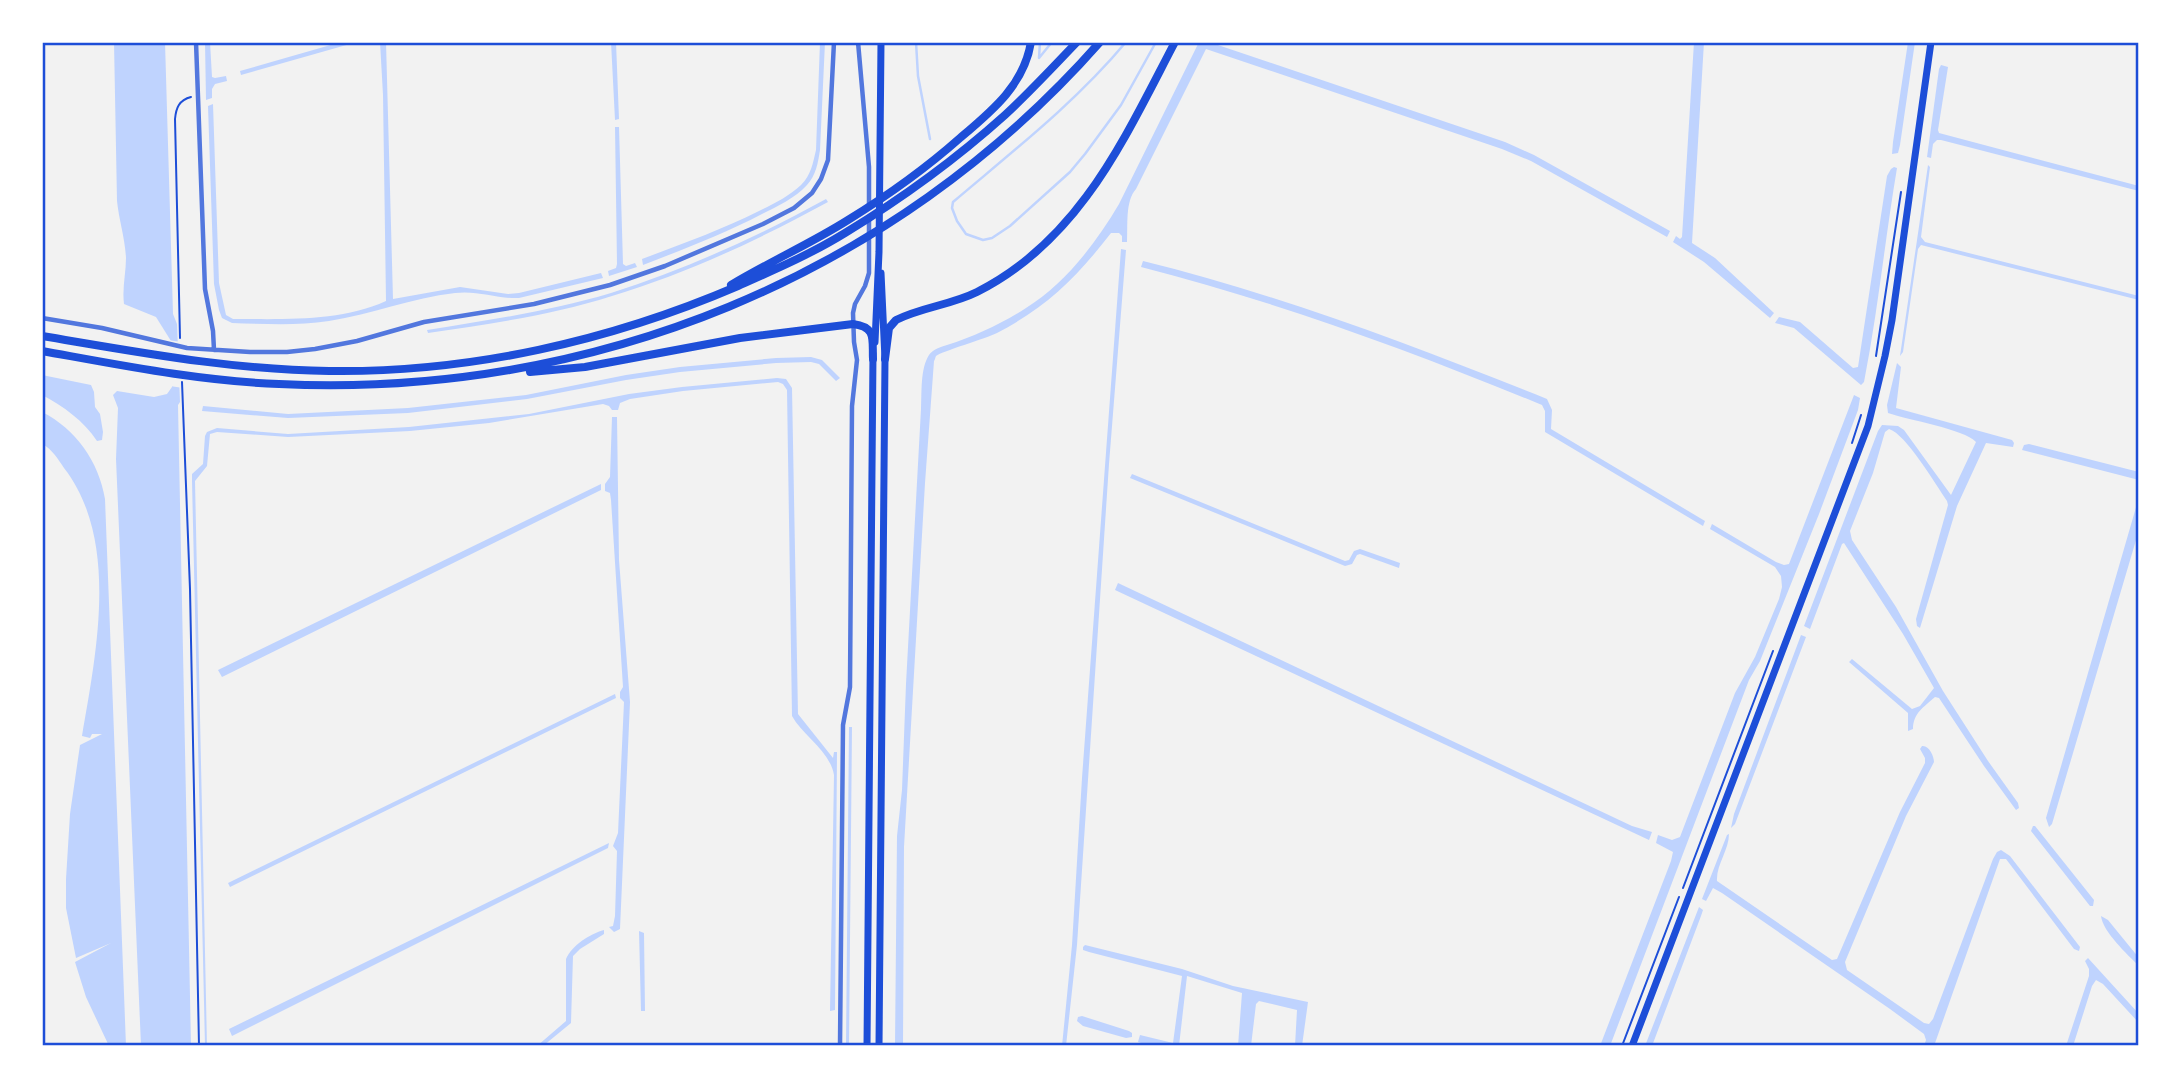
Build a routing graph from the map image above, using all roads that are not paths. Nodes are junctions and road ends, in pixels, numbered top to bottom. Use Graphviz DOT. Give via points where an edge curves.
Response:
graph roads {
  1 [pos="197,42"];
  2 [pos="834,42"];
  3 [pos="858,42"];
  4 [pos="881,42"];
  5 [pos="1031,42"];
  6 [pos="1077,42"];
  7 [pos="1100,42"];
  8 [pos="1175,42"];
  9 [pos="1931,42"];
  10 [pos="879,252"];
  11 [pos="700,302"];
  12 [pos="42,318"];
  13 [pos="853,324"];
  14 [pos="42,336"];
  15 [pos="214,350"];
  16 [pos="42,351"];
  17 [pos="873,359"];
  18 [pos="885,359"];
  19 [pos="481,376"];
  20 [pos="840,1046"];
  21 [pos="867,1046"];
  22 [pos="879,1046"];
  23 [pos="1632,1046"];
  1 -- 15 [label="street" via="205,289"];
  2 -- 15 [label="street" via="828,160 821,179 794,208 763,224 665,266 534,304 424,322 315,349"];
  3 -- 13 [label="street" via="870,186 869,274 855,304"];
  4 -- 10 [label="main road"];
  5 -- 11 [label="highway" via="1022,73 1009,92 898,188"];
  6 -- 11 [label="highway" via="1005,115 903,195 844,234"];
  7 -- 19 [label="highway" via="1010,133 852,248 699,319 597,352"];
  8 -- 18 [label="highway" via="1106,168 1068,223 1011,273 954,301 896,320 889,328"];
  9 -- 23 [label="main road" via="1892,320 1877,393 1856,459"];
  10 -- 17 [label="main road"];
  10 -- 18 [label="main road"];
  11 -- 14 [label="highway" via="558,346 436,366 331,371 244,367"];
  12 -- 15 [label="street"];
  13 -- 17 [label="highway" via="872,334"];
  13 -- 19 [label="highway" via="740,338 585,367"];
  13 -- 20 [label="street" via="857,360 852,406 850,687 844,726"];
  16 -- 19 [label="highway" via="185,375 278,384 367,385"];
  17 -- 21 [label="main road"];
  18 -- 22 [label="main road"];
}
